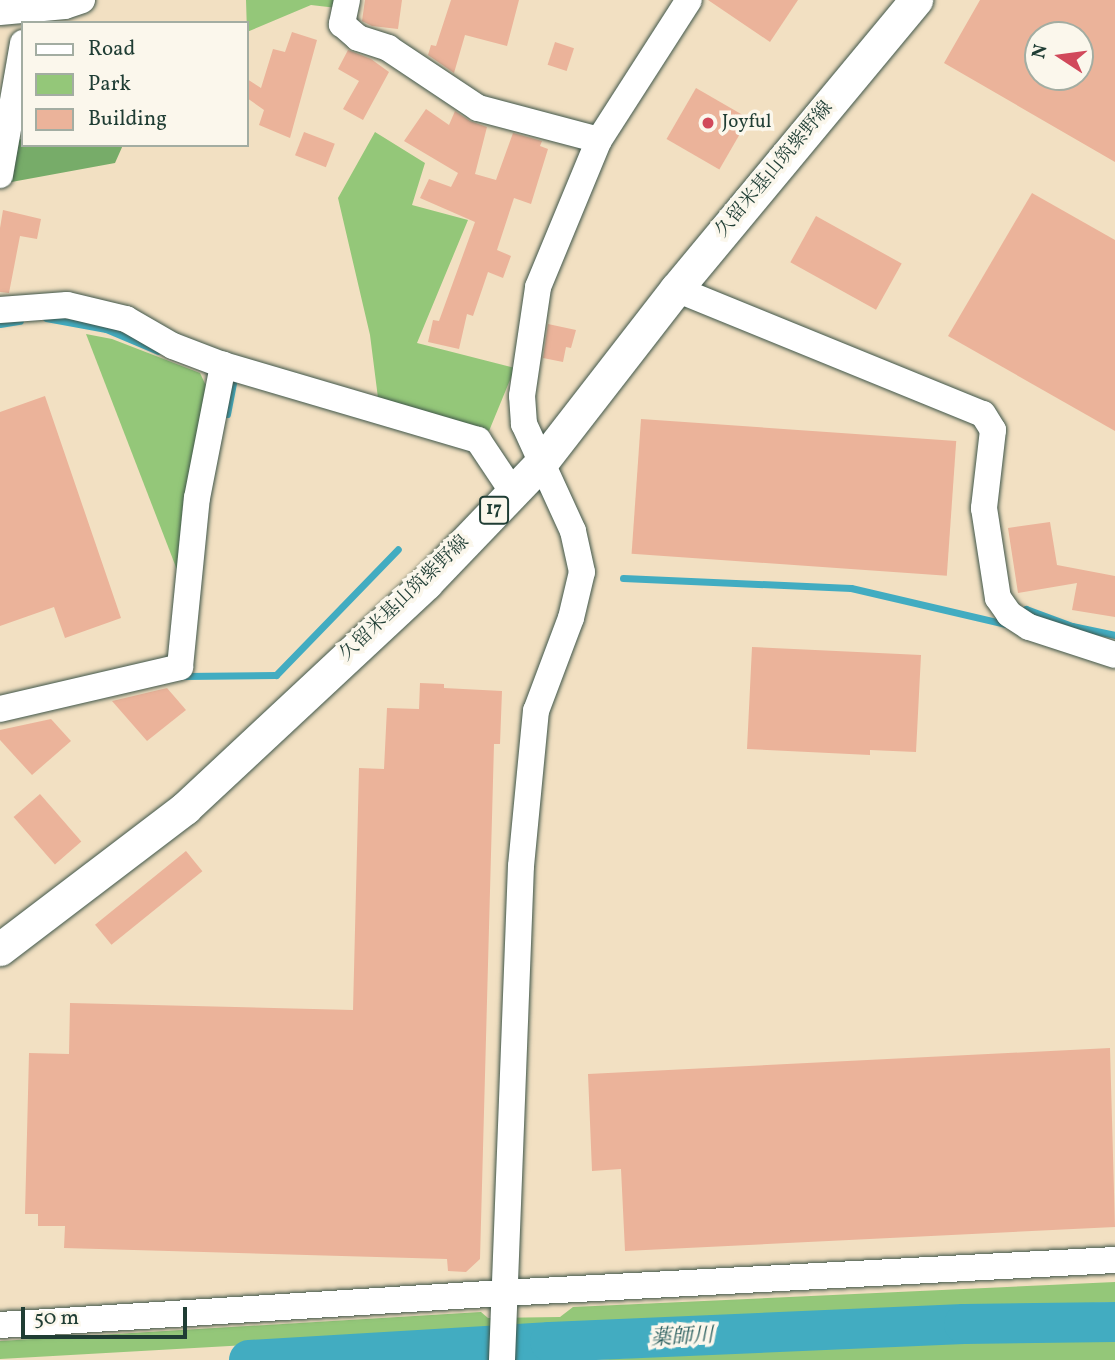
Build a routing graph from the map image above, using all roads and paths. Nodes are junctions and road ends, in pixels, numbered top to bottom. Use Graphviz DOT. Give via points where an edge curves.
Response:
graph roads {
  1 [pos="82,0"];
  2 [pos="347,0"];
  3 [pos="689,0"];
  4 [pos="916,0"];
  5 [pos="0,12"];
  6 [pos="27,17"];
  7 [pos="21,54"];
  8 [pos="599,140"];
  9 [pos="0,175"];
  10 [pos="676,289"];
  11 [pos="0,310"];
  12 [pos="223,365"];
  13 [pos="541,463"];
  14 [pos="512,491"];
  15 [pos="1115,655"];
  16 [pos="0,709"];
  17 [pos="0,949"];
  18 [pos="1115,1260"];
  19 [pos="503,1293"];
  20 [pos="0,1325"];
  21 [pos="502,1360"];
  1 -- 6 [label="street"];
  2 -- 8 [label="street" via="342,24 358,38 388,48 478,108"];
  3 -- 8 [label="street"];
  4 -- 10 [label="main road, 久留米基山筑紫野線 / 17"];
  5 -- 6 [label="street"];
  7 -- 9 [label="street"];
  8 -- 13 [label="street" via="538,287 522,396 524,424"];
  10 -- 13 [label="main road, 久留米基山筑紫野線 / 17"];
  10 -- 15 [label="street" via="983,414 993,430 984,508 998,598 1019,620"];
  11 -- 12 [label="street" via="67,305 126,319 173,346"];
  12 -- 14 [label="street" via="478,440"];
  12 -- 16 [label="street" via="197,498 180,667"];
  13 -- 14 [label="main road, 久留米基山筑紫野線 / 17"];
  13 -- 19 [label="street" via="573,531 582,572 571,618 536,711 521,866"];
  14 -- 17 [label="main road, 久留米基山筑紫野線 / 17" via="426,583 185,808"];
  18 -- 19 [label="street"];
  19 -- 20 [label="street"];
  19 -- 21 [label="street"];
}
